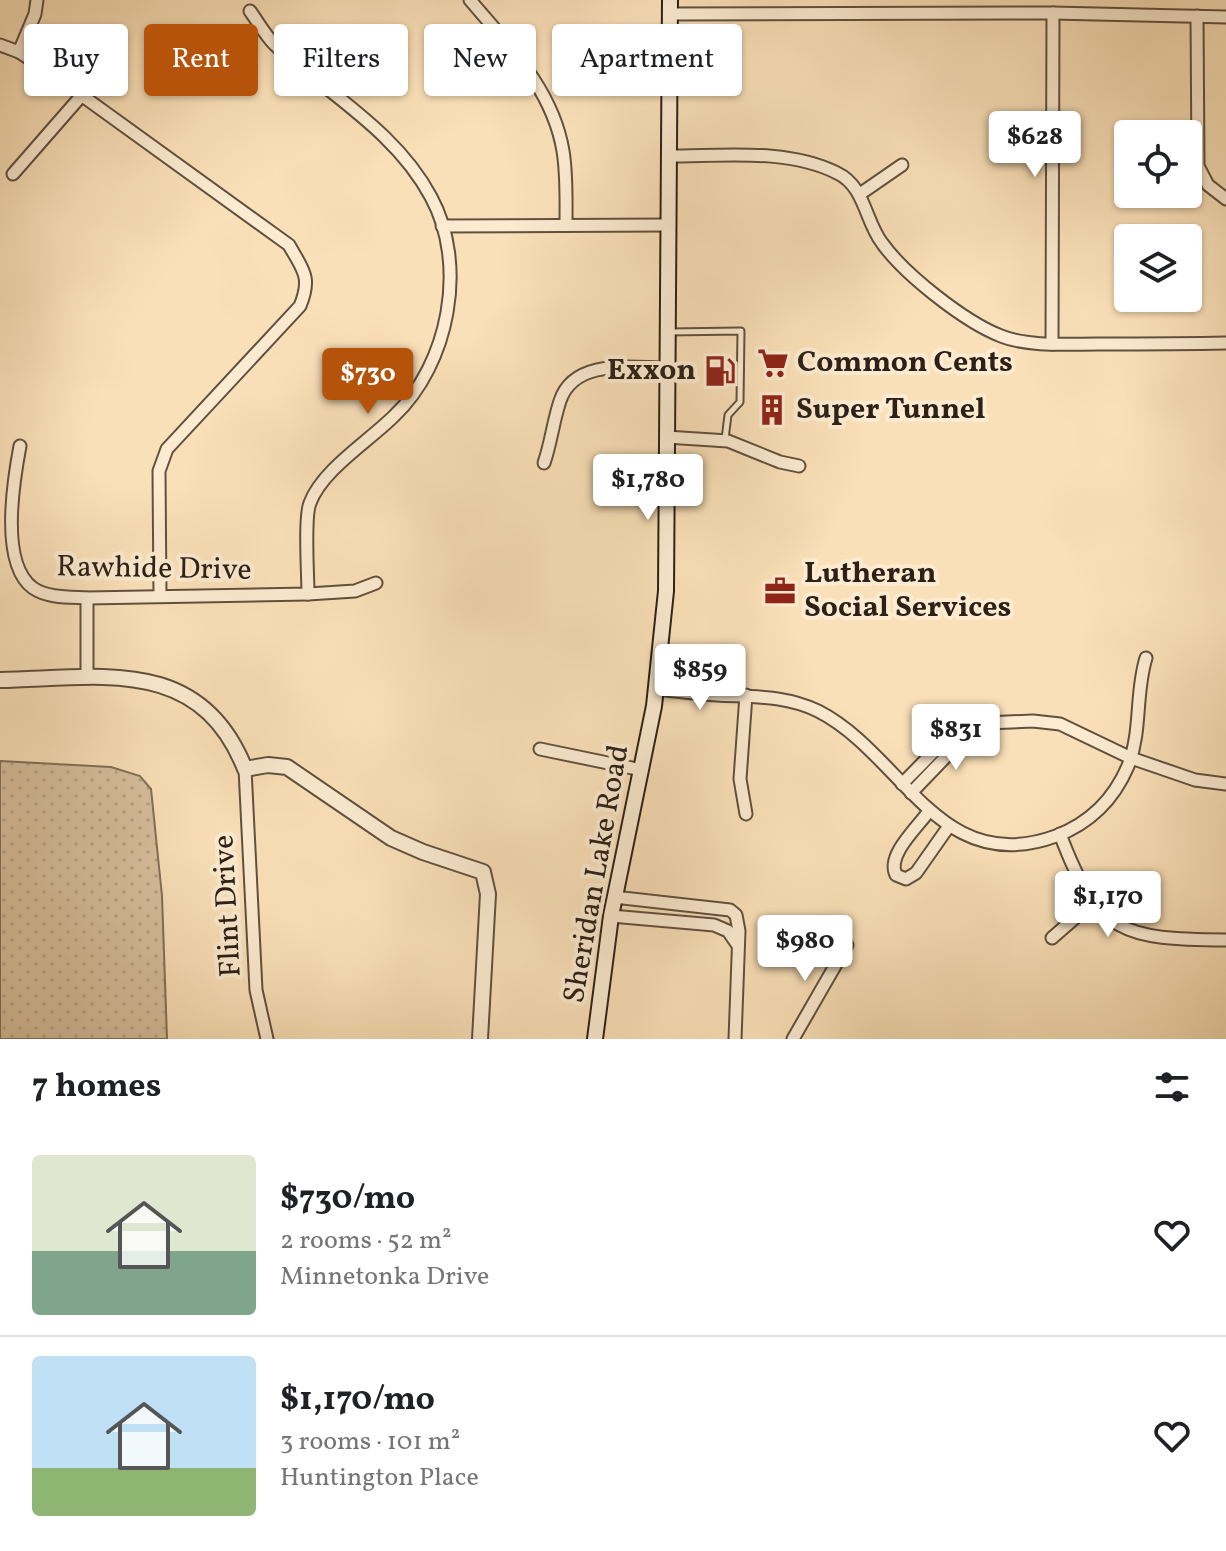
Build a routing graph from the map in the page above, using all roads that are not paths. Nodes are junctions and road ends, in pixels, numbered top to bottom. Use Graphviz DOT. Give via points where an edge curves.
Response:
graph roads {
  1 [pos="37,0"];
  2 [pos="470,0"];
  3 [pos="670,7"];
  4 [pos="250,11"];
  5 [pos="1053,13"];
  6 [pos="1197,16"];
  7 [pos="1226,17"];
  8 [pos="0,45"];
  9 [pos="19,52"];
  10 [pos="24,55"];
  11 [pos="81,96"];
  12 [pos="83,96"];
  13 [pos="669,156"];
  14 [pos="902,165"];
  15 [pos="13,174"];
  16 [pos="860,194"];
  17 [pos="1226,199"];
  18 [pos="566,225"];
  19 [pos="668,225"];
  20 [pos="442,226"];
  21 [pos="667,332"];
  22 [pos="1226,343"];
  23 [pos="1052,344"];
  24 [pos="667,368"];
  25 [pos="666,437"];
  26 [pos="725,440"];
  27 [pos="20,446"];
  28 [pos="544,463"];
  29 [pos="799,466"];
  30 [pos="376,583"];
  31 [pos="308,594"];
  32 [pos="160,596"];
  33 [pos="87,598"];
  34 [pos="1146,658"];
  35 [pos="659,672"];
  36 [pos="87,678"];
  37 [pos="0,680"];
  38 [pos="656,689"];
  39 [pos="746,695"];
  40 [pos="967,728"];
  41 [pos="540,749"];
  42 [pos="1131,758"];
  43 [pos="245,769"];
  44 [pos="642,770"];
  45 [pos="902,784"];
  46 [pos="1226,784"];
  47 [pos="911,793"];
  48 [pos="929,811"];
  49 [pos="746,814"];
  50 [pos="949,826"];
  51 [pos="1060,834"];
  52 [pos="614,897"];
  53 [pos="1092,903"];
  54 [pos="611,916"];
  55 [pos="1052,938"];
  56 [pos="1226,940"];
  57 [pos="737,945"];
  58 [pos="847,945"];
  59 [pos="267,1039"];
  60 [pos="480,1039"];
  61 [pos="595,1039"];
  62 [pos="735,1039"];
  63 [pos="793,1039"];
  1 -- 9 [label="street"];
  2 -- 18 [label="street" via="531,75 552,114 565,161"];
  3 -- 5 [label="street"];
  3 -- 13 [label="main road, Sheridan Lake Road"];
  4 -- 20 [label="street" via="273,43 410,164"];
  5 -- 6 [label="street"];
  5 -- 23 [label="street"];
  6 -- 7 [label="street"];
  6 -- 17 [label="street" via="1198,166 1208,185"];
  8 -- 9 [label="street"];
  9 -- 10 [label="street"];
  11 -- 15 [label="street"];
  12 -- 32 [label="street" via="289,245 307,288 300,306 167,449 159,471"];
  13 -- 16 [label="street" via="809,161 841,174"];
  13 -- 19 [label="main road, Sheridan Lake Road"];
  14 -- 16 [label="street"];
  16 -- 23 [label="street" via="880,242 915,279 1002,337"];
  18 -- 19 [label="street"];
  18 -- 20 [label="street"];
  19 -- 21 [label="main road, Sheridan Lake Road"];
  20 -- 31 [label="street" via="450,271 437,352 426,377 397,414 318,487 308,505"];
  21 -- 24 [label="main road, Sheridan Lake Road"];
  21 -- 26 [label="lane" via="741,331 740,402 728,415"];
  22 -- 23 [label="street"];
  24 -- 25 [label="main road, Sheridan Lake Road"];
  24 -- 28 [label="street" via="601,369 582,375 562,397"];
  25 -- 26 [label="street"];
  25 -- 35 [label="main road, Sheridan Lake Road" via="666,591"];
  26 -- 29 [label="street"];
  27 -- 33 [label="street, Rawhide Drive" via="13,484 12,558 20,578 35,590"];
  30 -- 31 [label="street, Rawhide Drive" via="355,591"];
  31 -- 32 [label="street, Rawhide Drive"];
  32 -- 33 [label="street, Rawhide Drive"];
  33 -- 36 [label="street"];
  34 -- 42 [label="street"];
  35 -- 38 [label="main road, Sheridan Lake Road"];
  35 -- 39 [label="street"];
  36 -- 37 [label="main road"];
  36 -- 43 [label="main road" via="152,682 192,698 219,721"];
  38 -- 39 [label="street"];
  38 -- 44 [label="main road, Sheridan Lake Road"];
  39 -- 45 [label="street" via="787,700 818,712 847,731"];
  39 -- 49 [label="street" via="740,779"];
  40 -- 42 [label="street" via="1048,722"];
  40 -- 45 [label="street" via="947,736"];
  40 -- 47 [label="street"];
  41 -- 44 [label="street"];
  42 -- 46 [label="street" via="1195,780"];
  42 -- 51 [label="street" via="1102,808"];
  43 -- 59 [label="street, Flint Drive" via="256,990"];
  43 -- 60 [label="main road" via="287,767 391,838 483,872 488,894"];
  44 -- 52 [label="main road, Sheridan Lake Road"];
  45 -- 47 [label="street"];
  47 -- 48 [label="street"];
  48 -- 50 [label="street"];
  48 -- 50 [label="street" via="896,857 896,875 906,879 916,873"];
  50 -- 51 [label="street" via="979,840 1006,844"];
  51 -- 53 [label="street"];
  52 -- 54 [label="main road, Sheridan Lake Road"];
  52 -- 57 [label="street" via="730,910 738,919"];
  53 -- 55 [label="street"];
  53 -- 56 [label="street" via="1113,922 1138,933"];
  54 -- 57 [label="street" via="714,925 728,931"];
  54 -- 61 [label="main road, Sheridan Lake Road"];
  57 -- 62 [label="street"];
  58 -- 63 [label="street"];
}
